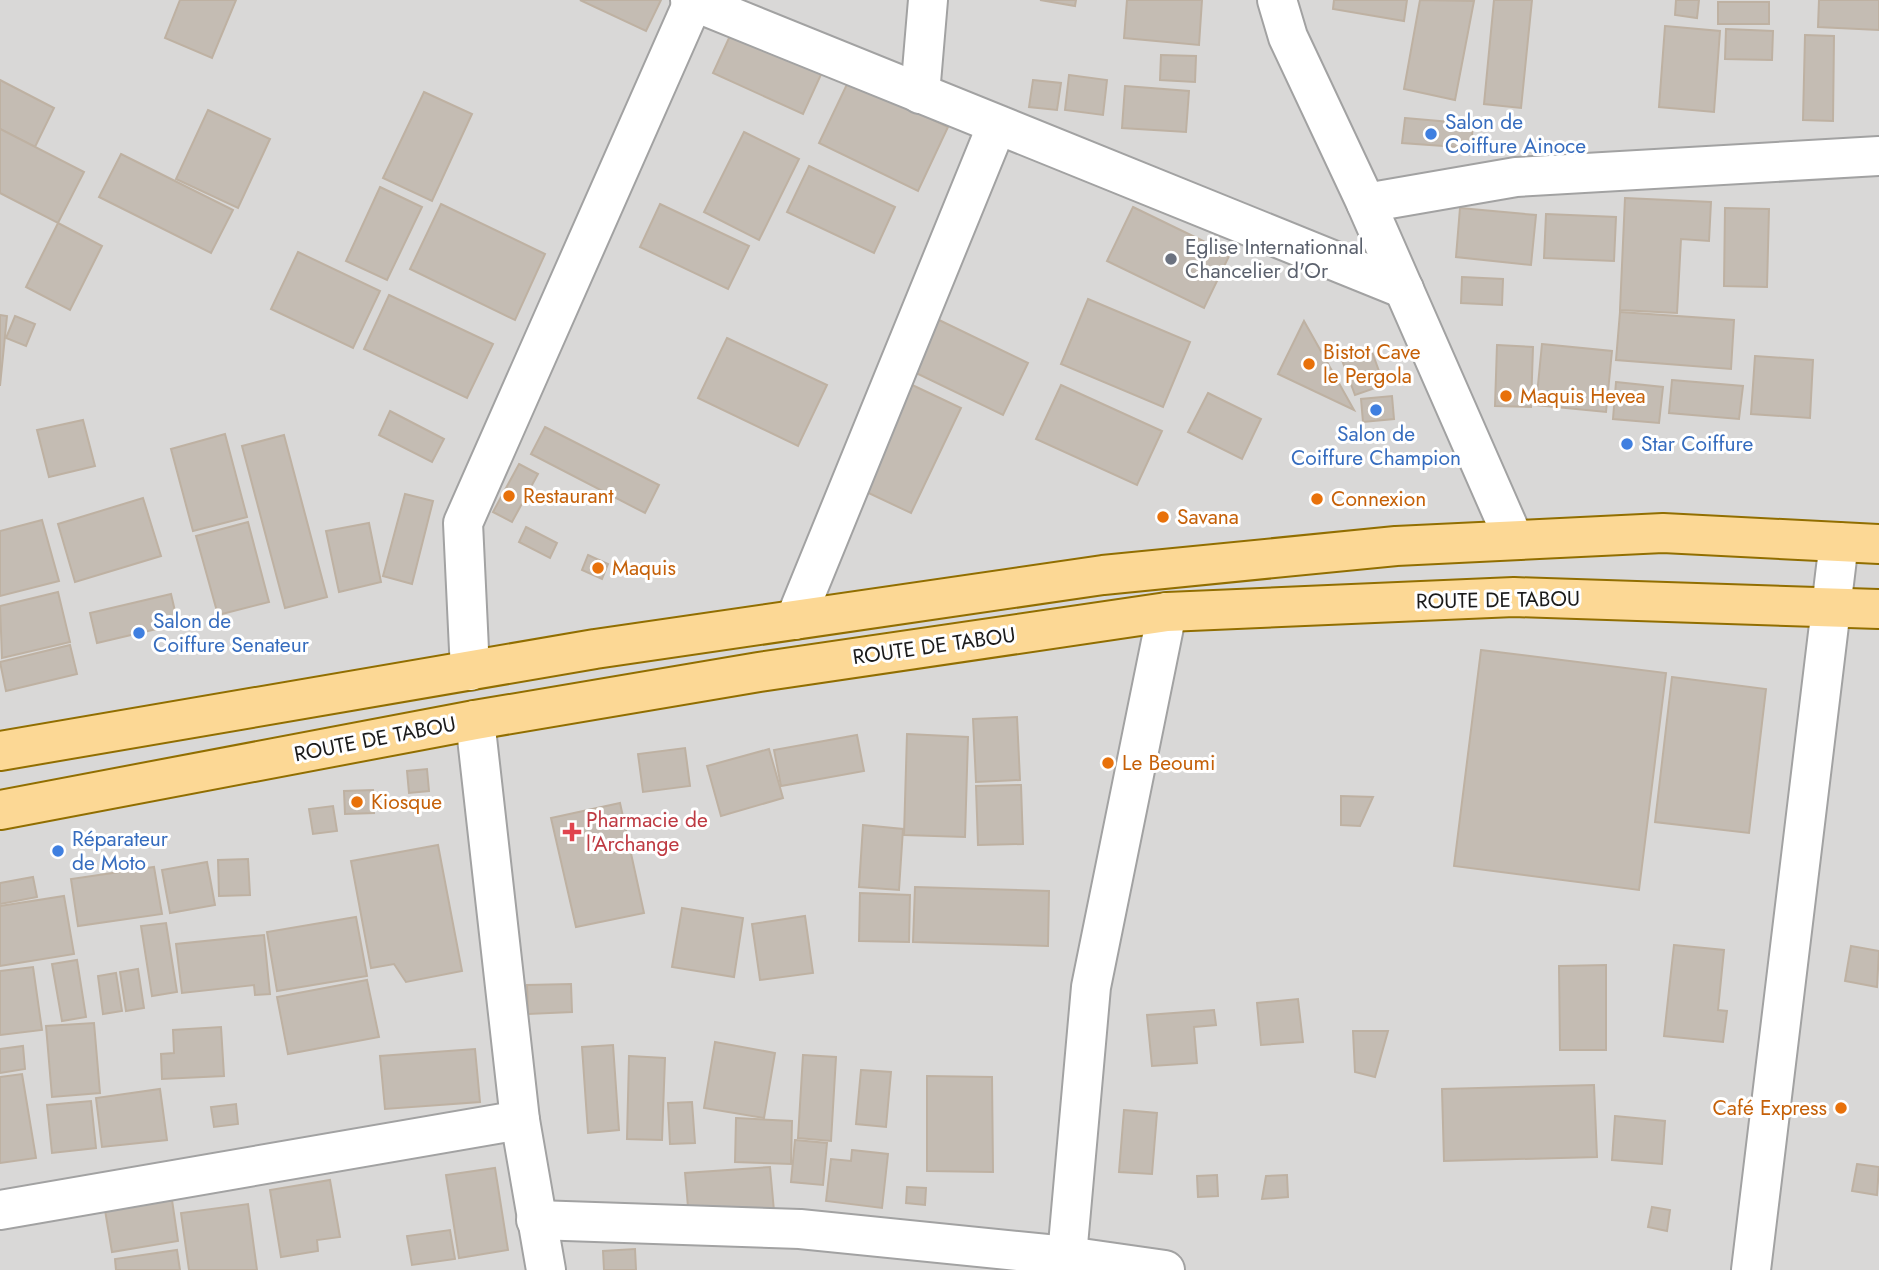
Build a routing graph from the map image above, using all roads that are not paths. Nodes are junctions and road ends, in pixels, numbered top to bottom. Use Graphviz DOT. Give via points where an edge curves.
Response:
graph roads {
  1 [pos="928,0"];
  2 [pos="1277,0"];
  3 [pos="693,1"];
  4 [pos="920,94"];
  5 [pos="997,125"];
  6 [pos="1879,156"];
  7 [pos="1366,203"];
  8 [pos="1404,289"];
  9 [pos="1514,540"];
  10 [pos="1839,542"];
  11 [pos="1879,544"];
  12 [pos="1833,606"];
  13 [pos="1879,609"];
  14 [pos="1167,612"];
  15 [pos="795,620"];
  16 [pos="470,671"];
  17 [pos="475,720"];
  18 [pos="0,751"];
  19 [pos="0,810"];
  20 [pos="520,1120"];
  21 [pos="0,1210"];
  22 [pos="536,1220"];
  23 [pos="1066,1263"];
  24 [pos="546,1270"];
  25 [pos="1165,1270"];
  26 [pos="1751,1270"];
  1 -- 4 [label="street"];
  2 -- 7 [label="street" via="1288,37"];
  3 -- 4 [label="street"];
  3 -- 16 [label="street" via="463,523"];
  4 -- 5 [label="street"];
  5 -- 8 [label="street"];
  5 -- 15 [label="street"];
  6 -- 7 [label="street" via="1516,177"];
  7 -- 8 [label="street"];
  8 -- 9 [label="street"];
  9 -- 10 [label="main road" via="1663,533"];
  9 -- 15 [label="main road" via="1396,546 1104,575"];
  10 -- 11 [label="main road"];
  10 -- 12 [label="street"];
  12 -- 13 [label="main road, ROUTE DE TABOU"];
  12 -- 14 [label="main road, ROUTE DE TABOU" via="1514,597"];
  12 -- 26 [label="street"];
  14 -- 17 [label="main road, ROUTE DE TABOU" via="759,672"];
  14 -- 23 [label="street" via="1091,987"];
  15 -- 16 [label="main road"];
  16 -- 18 [label="main road"];
  17 -- 19 [label="main road, ROUTE DE TABOU"];
  17 -- 20 [label="street"];
  20 -- 21 [label="street"];
  20 -- 22 [label="street"];
  22 -- 23 [label="street" via="800,1229"];
  22 -- 24 [label="street"];
  23 -- 25 [label="street"];
}
